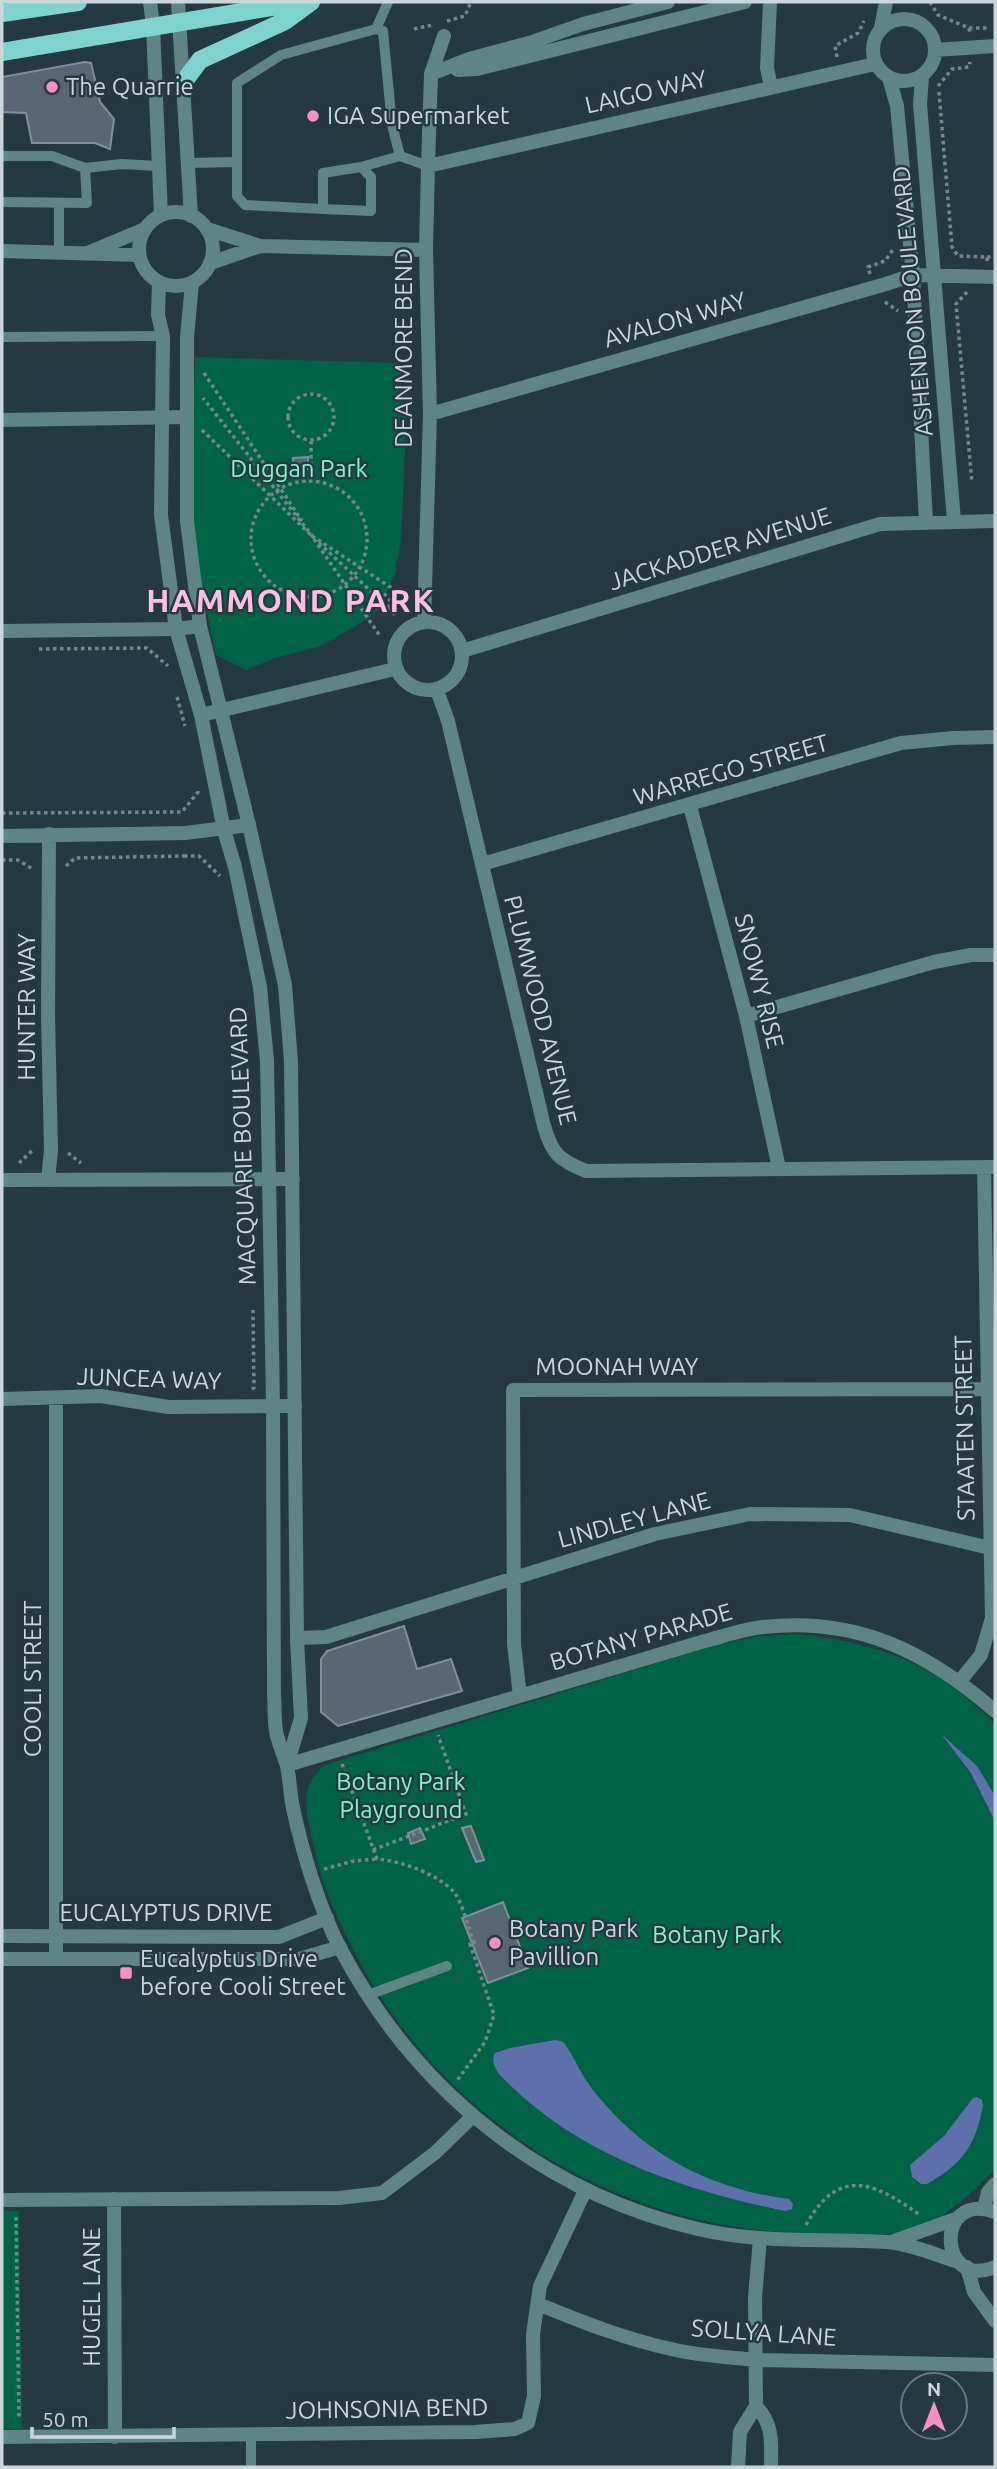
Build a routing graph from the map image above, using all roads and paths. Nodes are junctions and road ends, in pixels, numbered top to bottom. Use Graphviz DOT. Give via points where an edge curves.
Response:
graph roads {
  1 [pos="36,2"];
  2 [pos="78,2"];
  3 [pos="150,2"];
  4 [pos="178,2"];
  5 [pos="302,2"];
  6 [pos="311,2"];
  7 [pos="388,2"];
  8 [pos="668,2"];
  9 [pos="745,2"];
  10 [pos="886,2"];
  11 [pos="909,2"];
  12 [pos="930,2"];
  13 [pos="766,3"];
  14 [pos="2,13"];
  15 [pos="868,13"];
  16 [pos="910,18"];
  17 [pos="180,21"];
  18 [pos="153,26"];
  19 [pos="881,28"];
  20 [pos="969,28"];
  21 [pos="376,29"];
  22 [pos="995,29"];
  23 [pos="444,36"];
  24 [pos="995,46"];
  25 [pos="972,49"];
  26 [pos="935,50"];
  27 [pos="2,52"];
  28 [pos="875,64"];
  29 [pos="454,66"];
  30 [pos="842,71"];
  31 [pos="431,74"];
  32 [pos="922,76"];
  33 [pos="889,78"];
  34 [pos="183,83"];
  35 [pos="771,87"];
  36 [pos="920,94"];
  37 [pos="2,156"];
  38 [pos="400,156"];
  39 [pos="237,162"];
  40 [pos="187,163"];
  41 [pos="158,166"];
  42 [pos="428,166"];
  43 [pos="361,167"];
  44 [pos="85,168"];
  45 [pos="2,202"];
  46 [pos="59,203"];
  47 [pos="323,209"];
  48 [pos="161,215"];
  49 [pos="191,216"];
  50 [pos="145,229"];
  51 [pos="207,229"];
  52 [pos="260,246"];
  53 [pos="426,250"];
  54 [pos="2,251"];
  55 [pos="59,252"];
  56 [pos="85,253"];
  57 [pos="139,255"];
  58 [pos="987,257"];
  59 [pos="995,257"];
  60 [pos="210,263"];
  61 [pos="913,275"];
  62 [pos="933,276"];
  63 [pos="995,276"];
  64 [pos="159,283"];
  65 [pos="192,283"];
  66 [pos="163,336"];
  67 [pos="2,337"];
  68 [pos="202,370"];
  69 [pos="202,396"];
  70 [pos="430,414"];
  71 [pos="161,417"];
  72 [pos="187,417"];
  73 [pos="2,420"];
  74 [pos="201,428"];
  75 [pos="312,441"];
  76 [pos="312,481"];
  77 [pos="280,488"];
  78 [pos="275,491"];
  79 [pos="270,495"];
  80 [pos="995,521"];
  81 [pos="926,522"];
  82 [pos="954,522"];
  83 [pos="313,537"];
  84 [pos="360,568"];
  85 [pos="354,578"];
  86 [pos="346,585"];
  87 [pos="376,596"];
  88 [pos="404,596"];
  89 [pos="388,607"];
  90 [pos="396,616"];
  91 [pos="424,622"];
  92 [pos="200,626"];
  93 [pos="176,629"];
  94 [pos="2,631"];
  95 [pos="380,636"];
  96 [pos="27,649"];
  97 [pos="462,651"];
  98 [pos="395,668"];
  99 [pos="171,677"];
  100 [pos="175,690"];
  101 [pos="437,690"];
  102 [pos="221,710"];
  103 [pos="201,715"];
  104 [pos="186,730"];
  105 [pos="995,737"];
  106 [pos="196,780"];
  107 [pos="690,806"];
  108 [pos="182,811"];
  109 [pos="2,813"];
  110 [pos="249,825"];
  111 [pos="224,830"];
  112 [pos="49,834"];
  113 [pos="184,834"];
  114 [pos="2,836"];
  115 [pos="184,856"];
  116 [pos="2,860"];
  117 [pos="482,864"];
  118 [pos="50,869"];
  119 [pos="222,887"];
  120 [pos="995,955"];
  121 [pos="746,1016"];
  122 [pos="51,1150"];
  123 [pos="11,1163"];
  124 [pos="92,1163"];
  125 [pos="990,1167"];
  126 [pos="779,1168"];
  127 [pos="268,1179"];
  128 [pos="293,1179"];
  129 [pos="2,1180"];
  130 [pos="48,1180"];
  131 [pos="253,1305"];
  132 [pos="987,1388"];
  133 [pos="2,1399"];
  134 [pos="56,1399"];
  135 [pos="231,1405"];
  136 [pos="273,1406"];
  137 [pos="295,1406"];
  138 [pos="989,1548"];
  139 [pos="515,1577"];
  140 [pos="297,1638"];
  141 [pos="960,1681"];
  142 [pos="520,1696"];
  143 [pos="995,1711"];
  144 [pos="437,1733"];
  145 [pos="341,1762"];
  146 [pos="287,1765"];
  147 [pos="373,1850"];
  148 [pos="377,1859"];
  149 [pos="322,1869"];
  150 [pos="327,1918"];
  151 [pos="2,1936"];
  152 [pos="56,1936"];
  153 [pos="340,1947"];
  154 [pos="2,1959"];
  155 [pos="56,1959"];
  156 [pos="447,1965"];
  157 [pos="368,1995"];
  158 [pos="455,2083"];
  159 [pos="472,2117"];
  160 [pos="995,2184"];
  161 [pos="585,2191"];
  162 [pos="114,2199"];
  163 [pos="8,2200"];
  164 [pos="990,2210"];
  165 [pos="958,2218"];
  166 [pos="927,2220"];
  167 [pos="803,2230"];
  168 [pos="760,2239"];
  169 [pos="890,2242"];
  170 [pos="963,2264"];
  171 [pos="995,2267"];
  172 [pos="538,2305"];
  173 [pos="995,2321"];
  174 [pos="757,2360"];
  175 [pos="995,2365"];
  176 [pos="756,2406"];
  177 [pos="19,2418"];
  178 [pos="251,2434"];
  179 [pos="2,2437"];
  180 [pos="115,2437"];
  181 [pos="251,2467"];
  182 [pos="737,2467"];
  183 [pos="771,2467"];
  1 -- 14 [label="main road"];
  2 -- 14 [label="main road"];
  3 -- 18 [label="street"];
  4 -- 17 [label="street"];
  5 -- 17 [label="main road"];
  6 -- 34 [label="main road" via="285,21 200,60"];
  7 -- 21 [label="lane"];
  8 -- 29 [label="street"];
  9 -- 29 [label="street" via="477,69"];
  10 -- 19 [label="street"];
  11 -- 16 [label="street"];
  12 -- 20 [label="path" via="937,15"];
  13 -- 35 [label="street"];
  15 -- 30 [label="path" via="858,33 835,46"];
  16 -- 19 [label="street" via="894,19"];
  16 -- 26 [label="street" via="931,34"];
  17 -- 18 [label="main road"];
  17 -- 34 [label="street"];
  18 -- 27 [label="main road"];
  18 -- 41 [label="street"];
  19 -- 28 [label="street" via="873,40"];
  20 -- 22 [label="path"];
  20 -- 25 [label="path"];
  21 -- 38 [label="lane" via="383,31 391,125"];
  21 -- 39 [label="lane" via="281,55 237,83"];
  23 -- 31 [label="street, DEANMORE BEND"];
  24 -- 25 [label="street"];
  25 -- 26 [label="street"];
  25 -- 36 [label="path" via="969,67 952,69 938,87"];
  26 -- 32 [label="street" via="931,66"];
  28 -- 30 [label="street, LAIGO WAY"];
  28 -- 33 [label="street"];
  29 -- 31 [label="street"];
  30 -- 35 [label="street, LAIGO WAY"];
  31 -- 42 [label="street, DEANMORE BEND"];
  32 -- 33 [label="street" via="906,81"];
  32 -- 36 [label="street, ASHENDON BOULEVARD"];
  33 -- 61 [label="street, ASHENDON BOULEVARD" via="898,106"];
  34 -- 40 [label="street"];
  35 -- 42 [label="street, LAIGO WAY"];
  36 -- 62 [label="street, ASHENDON BOULEVARD"];
  37 -- 44 [label="lane" via="52,156"];
  38 -- 42 [label="lane"];
  38 -- 43 [label="lane"];
  39 -- 40 [label="lane"];
  39 -- 47 [label="lane" via="237,196 244,205"];
  40 -- 49 [label="street"];
  41 -- 44 [label="lane"];
  41 -- 48 [label="street"];
  42 -- 53 [label="street, DEANMORE BEND"];
  43 -- 47 [label="lane" via="323,173"];
  43 -- 47 [label="lane" via="371,177 372,211"];
  44 -- 46 [label="lane" via="87,203"];
  45 -- 46 [label="lane"];
  46 -- 55 [label="lane"];
  48 -- 49 [label="street"];
  48 -- 50 [label="street"];
  49 -- 51 [label="street"];
  50 -- 56 [label="street"];
  50 -- 57 [label="street"];
  51 -- 52 [label="street"];
  51 -- 60 [label="street" via="213,246"];
  52 -- 53 [label="street"];
  52 -- 60 [label="street"];
  53 -- 70 [label="street, DEANMORE BEND"];
  54 -- 55 [label="street"];
  55 -- 56 [label="street"];
  56 -- 57 [label="street"];
  57 -- 64 [label="street" via="146,271"];
  58 -- 59 [label="path"];
  60 -- 65 [label="street"];
  61 -- 62 [label="street, AVALON WAY"];
  61 -- 70 [label="street, AVALON WAY"];
  61 -- 81 [label="street, ASHENDON BOULEVARD"];
  62 -- 63 [label="street, AVALON WAY"];
  62 -- 82 [label="street, ASHENDON BOULEVARD"];
  64 -- 65 [label="street"];
  64 -- 66 [label="street, MACQUARIE BOULEVARD"];
  65 -- 72 [label="street, MACQUARIE BOULEVARD"];
  66 -- 67 [label="lane"];
  66 -- 71 [label="street, MACQUARIE BOULEVARD"];
  68 -- 77 [label="path"];
  69 -- 78 [label="path"];
  70 -- 91 [label="street, DEANMORE BEND"];
  71 -- 72 [label="street"];
  71 -- 73 [label="street"];
  71 -- 93 [label="street, MACQUARIE BOULEVARD" via="161,515"];
  72 -- 92 [label="street, MACQUARIE BOULEVARD" via="187,521"];
  74 -- 79 [label="path"];
  75 -- 75 [label="path" via="327,435 335,421 327,399 312,394 298,398 288,417 297,436"];
  75 -- 76 [label="path"];
  76 -- 77 [label="path"];
  76 -- 84 [label="path" via="335,486 362,513 368,541"];
  77 -- 78 [label="path"];
  77 -- 83 [label="path"];
  78 -- 79 [label="path"];
  78 -- 83 [label="path"];
  79 -- 83 [label="path"];
  79 -- 86 [label="path" via="257,511 251,530 251,550 258,569 288,594 308,598 328,595"];
  80 -- 82 [label="street, JACKADDER AVENUE"];
  81 -- 82 [label="street, JACKADDER AVENUE"];
  81 -- 97 [label="street, JACKADDER AVENUE" via="880,524"];
  83 -- 84 [label="path"];
  83 -- 85 [label="path"];
  83 -- 86 [label="path"];
  84 -- 85 [label="path"];
  84 -- 88 [label="path"];
  85 -- 86 [label="path"];
  85 -- 87 [label="path"];
  86 -- 95 [label="path"];
  87 -- 89 [label="path" via="388,597"];
  87 -- 89 [label="path" via="376,608"];
  89 -- 90 [label="path"];
  91 -- 97 [label="street" via="449,629"];
  91 -- 98 [label="street" via="398,638"];
  92 -- 93 [label="street"];
  92 -- 102 [label="street, MACQUARIE BOULEVARD"];
  93 -- 94 [label="street"];
  93 -- 103 [label="street, MACQUARIE BOULEVARD"];
  96 -- 99 [label="path" via="148,649 167,663"];
  97 -- 101 [label="street" via="457,675"];
  98 -- 101 [label="street" via="407,685"];
  98 -- 102 [label="street"];
  100 -- 104 [label="path"];
  101 -- 117 [label="street, PLUMWOOD AVENUE"];
  102 -- 103 [label="street"];
  102 -- 110 [label="street, MACQUARIE BOULEVARD"];
  103 -- 111 [label="street, MACQUARIE BOULEVARD"];
  105 -- 107 [label="street, WARREGO STREET" via="901,743"];
  106 -- 108 [label="path" via="198,792"];
  107 -- 117 [label="street, WARREGO STREET"];
  107 -- 121 [label="street, SNOWY RISE"];
  108 -- 109 [label="path"];
  108 -- 113 [label="path"];
  110 -- 111 [label="street"];
  110 -- 128 [label="street, MACQUARIE BOULEVARD" via="285,985"];
  111 -- 113 [label="street"];
  111 -- 127 [label="street, MACQUARIE BOULEVARD" via="260,988 267,1061"];
  112 -- 113 [label="street"];
  112 -- 114 [label="street"];
  112 -- 118 [label="street, HUNTER WAY"];
  113 -- 115 [label="path"];
  115 -- 118 [label="path" via="75,858 63,868"];
  115 -- 119 [label="path" via="199,856 219,874"];
  116 -- 118 [label="path" via="18,860 31,870"];
  117 -- 126 [label="street, PLUMWOOD AVENUE" via="553,1152 586,1171"];
  118 -- 122 [label="street, HUNTER WAY"];
  120 -- 121 [label="street" via="933,962"];
  121 -- 126 [label="street, SNOWY RISE"];
  122 -- 123 [label="path" via="34,1150 21,1163"];
  122 -- 124 [label="path" via="64,1150 78,1163"];
  122 -- 130 [label="street, HUNTER WAY"];
  125 -- 126 [label="street, PLUMWOOD AVENUE"];
  125 -- 132 [label="street, STAATEN STREET"];
  127 -- 128 [label="street"];
  127 -- 130 [label="street"];
  127 -- 136 [label="street, MACQUARIE BOULEVARD"];
  128 -- 137 [label="street, MACQUARIE BOULEVARD"];
  129 -- 130 [label="street"];
  131 -- 135 [label="path" via="254,1388 231,1397"];
  132 -- 138 [label="street, STAATEN STREET"];
  132 -- 139 [label="street, MOONAH WAY" via="513,1390"];
  133 -- 134 [label="street, JUNCEA WAY"];
  134 -- 135 [label="street, JUNCEA WAY" via="101,1396 168,1407"];
  134 -- 152 [label="street, COOLI STREET"];
  135 -- 136 [label="street, JUNCEA WAY"];
  136 -- 137 [label="street, JUNCEA WAY"];
  136 -- 146 [label="street, MACQUARIE BOULEVARD" via="274,1694 276,1732"];
  137 -- 140 [label="street, MACQUARIE BOULEVARD"];
  138 -- 139 [label="street, LINDLEY LANE" via="850,1515 750,1514 654,1534"];
  138 -- 141 [label="street, STAATEN STREET" via="992,1618 981,1655"];
  139 -- 140 [label="street, LINDLEY LANE" via="326,1637"];
  139 -- 142 [label="street, MOONAH WAY" via="514,1644"];
  140 -- 146 [label="street, MACQUARIE BOULEVARD" via="301,1718"];
  141 -- 142 [label="street, BOTANY PARADE" via="885,1641 826,1627 793,1625 705,1641"];
  141 -- 143 [label="street, BOTANY PARADE"];
  142 -- 146 [label="street, BOTANY PARADE"];
  144 -- 147 [label="path" via="466,1814"];
  145 -- 147 [label="path"];
  146 -- 150 [label="street, MACQUARIE BOULEVARD" via="293,1810"];
  147 -- 148 [label="path"];
  148 -- 149 [label="path"];
  148 -- 158 [label="path" via="415,1869 454,1892 474,1943 470,1944 494,2015 485,2042"];
  150 -- 152 [label="street, EUCALYPTUS DRIVE" via="279,1937"];
  150 -- 153 [label="street, MACQUARIE BOULEVARD"];
  151 -- 152 [label="street, EUCALYPTUS DRIVE"];
  152 -- 155 [label="street, COOLI STREET"];
  153 -- 155 [label="street, EUCALYPTUS DRIVE" via="299,1959"];
  153 -- 157 [label="street, MACQUARIE BOULEVARD"];
  154 -- 155 [label="street, EUCALYPTUS DRIVE"];
  156 -- 157 [label="lane"];
  157 -- 159 [label="street, MACQUARIE BOULEVARD" via="433,2079"];
  159 -- 161 [label="street, MACQUARIE BOULEVARD"];
  159 -- 162 [label="street" via="435,2153 382,2193 339,2198"];
  160 -- 164 [label="street" via="988,2192"];
  161 -- 168 [label="street, MACQUARIE BOULEVARD" via="698,2230"];
  161 -- 172 [label="street, JOHNSONIA BEND" via="540,2286"];
  162 -- 163 [label="street"];
  162 -- 180 [label="street, HUGEL LANE"];
  163 -- 177 [label="path"];
  164 -- 165 [label="street, MACQUARIE BOULEVARD" via="966,2212"];
  165 -- 169 [label="street, MACQUARIE BOULEVARD"];
  165 -- 170 [label="street" via="950,2245"];
  166 -- 167 [label="path" via="887,2192 860,2185 846,2187 823,2201"];
  168 -- 169 [label="street, MACQUARIE BOULEVARD"];
  168 -- 174 [label="street" via="755,2297"];
  169 -- 170 [label="street, MACQUARIE BOULEVARD"];
  170 -- 171 [label="street, MACQUARIE BOULEVARD" via="977,2271"];
  170 -- 173 [label="street" via="974,2292"];
  172 -- 174 [label="street, SOLLYA LANE" via="662,2347"];
  172 -- 178 [label="street, JOHNSONIA BEND" via="533,2334 534,2396 527,2423 515,2429"];
  174 -- 175 [label="street, SOLLYA LANE"];
  174 -- 176 [label="street"];
  176 -- 182 [label="street" via="740,2432"];
  176 -- 183 [label="street" via="767,2418"];
  178 -- 180 [label="street, JOHNSONIA BEND"];
  178 -- 181 [label="lane"];
  179 -- 180 [label="street, JOHNSONIA BEND"];
}
